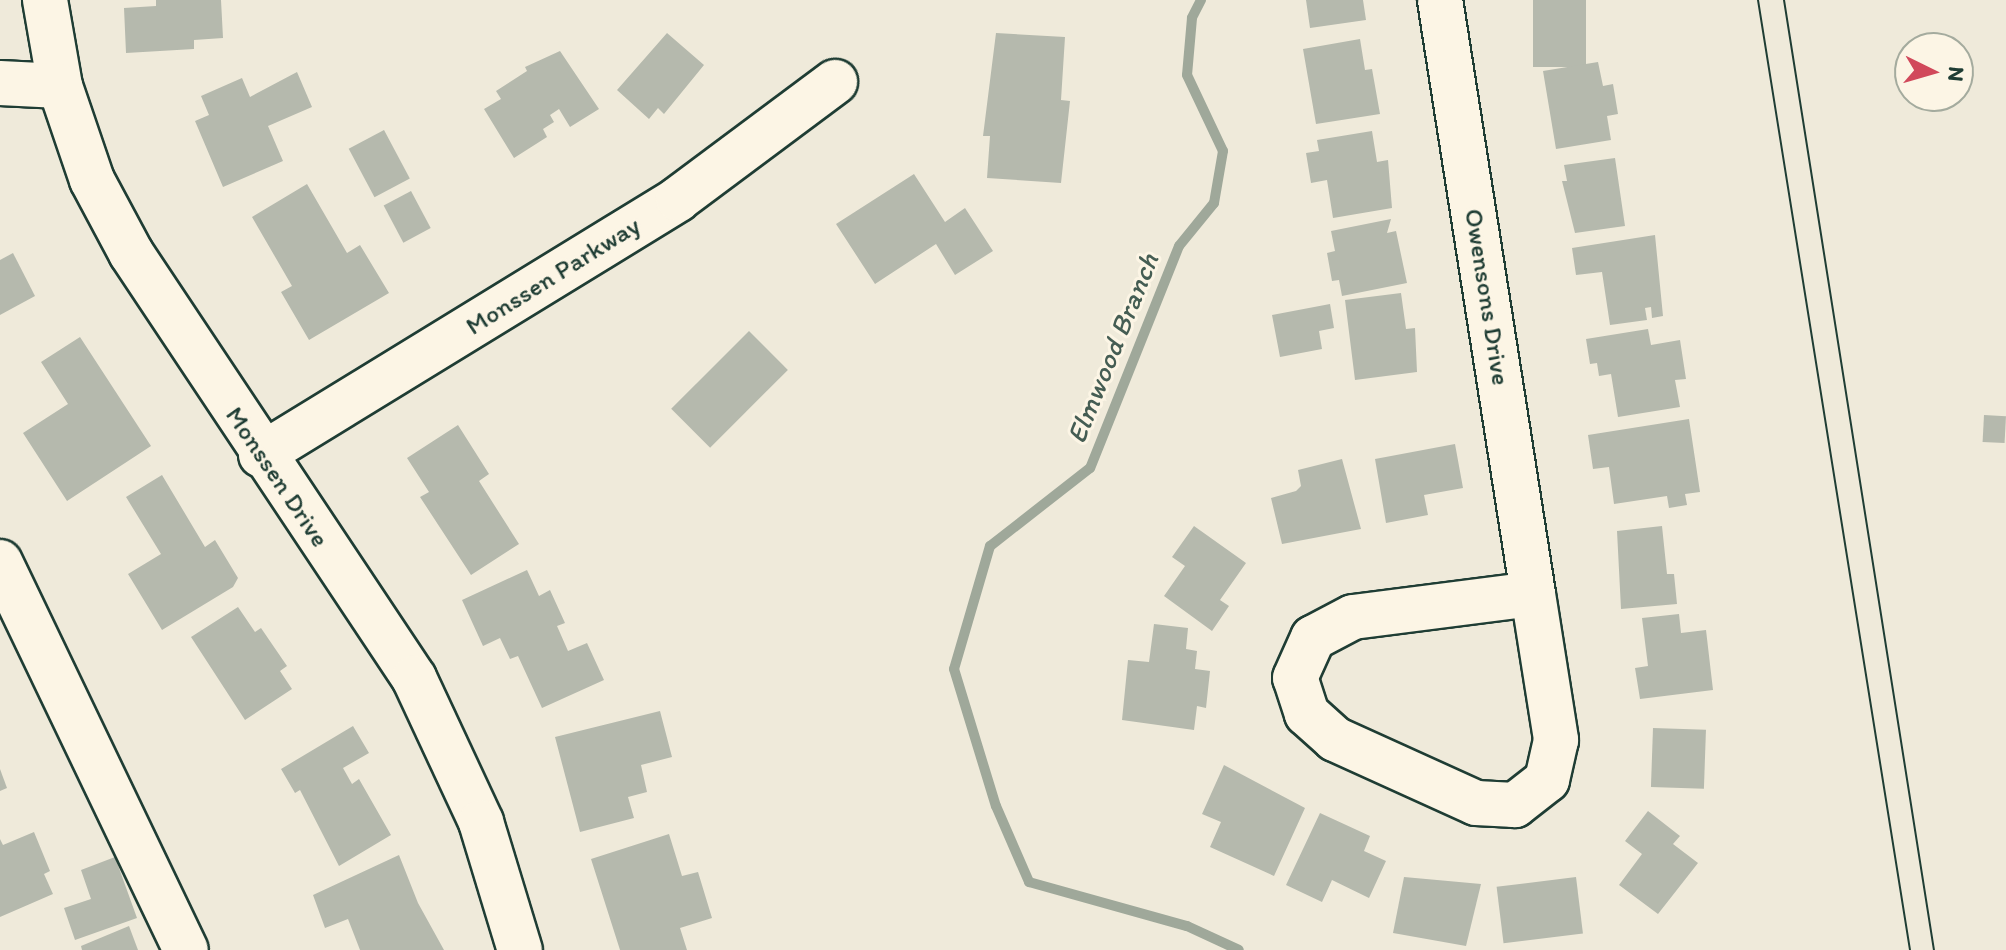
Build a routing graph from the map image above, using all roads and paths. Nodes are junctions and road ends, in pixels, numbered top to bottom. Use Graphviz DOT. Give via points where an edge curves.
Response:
graph roads {
  1 [pos="45,0"];
  2 [pos="1440,0"];
  3 [pos="835,82"];
  4 [pos="0,83"];
  5 [pos="60,86"];
  6 [pos="261,455"];
  7 [pos="0,562"];
  8 [pos="1533,594"];
  9 [pos="186,950"];
  10 [pos="520,950"];
  1 -- 5 [label="street, Monssen Drive"];
  2 -- 8 [label="street, Owensons Drive"];
  3 -- 6 [label="street, Monssen Parkway" via="678,199"];
  4 -- 5 [label="street"];
  5 -- 6 [label="street, Monssen Drive" via="92,180 131,253"];
  6 -- 10 [label="street, Monssen Drive" via="414,678 481,822"];
  7 -- 9 [label="street"];
  8 -- 8 [label="street, Owensons Drive" via="1353,617 1313,638 1295,678 1307,714 1335,739 1476,803 1515,805 1547,780 1556,740"];
}
